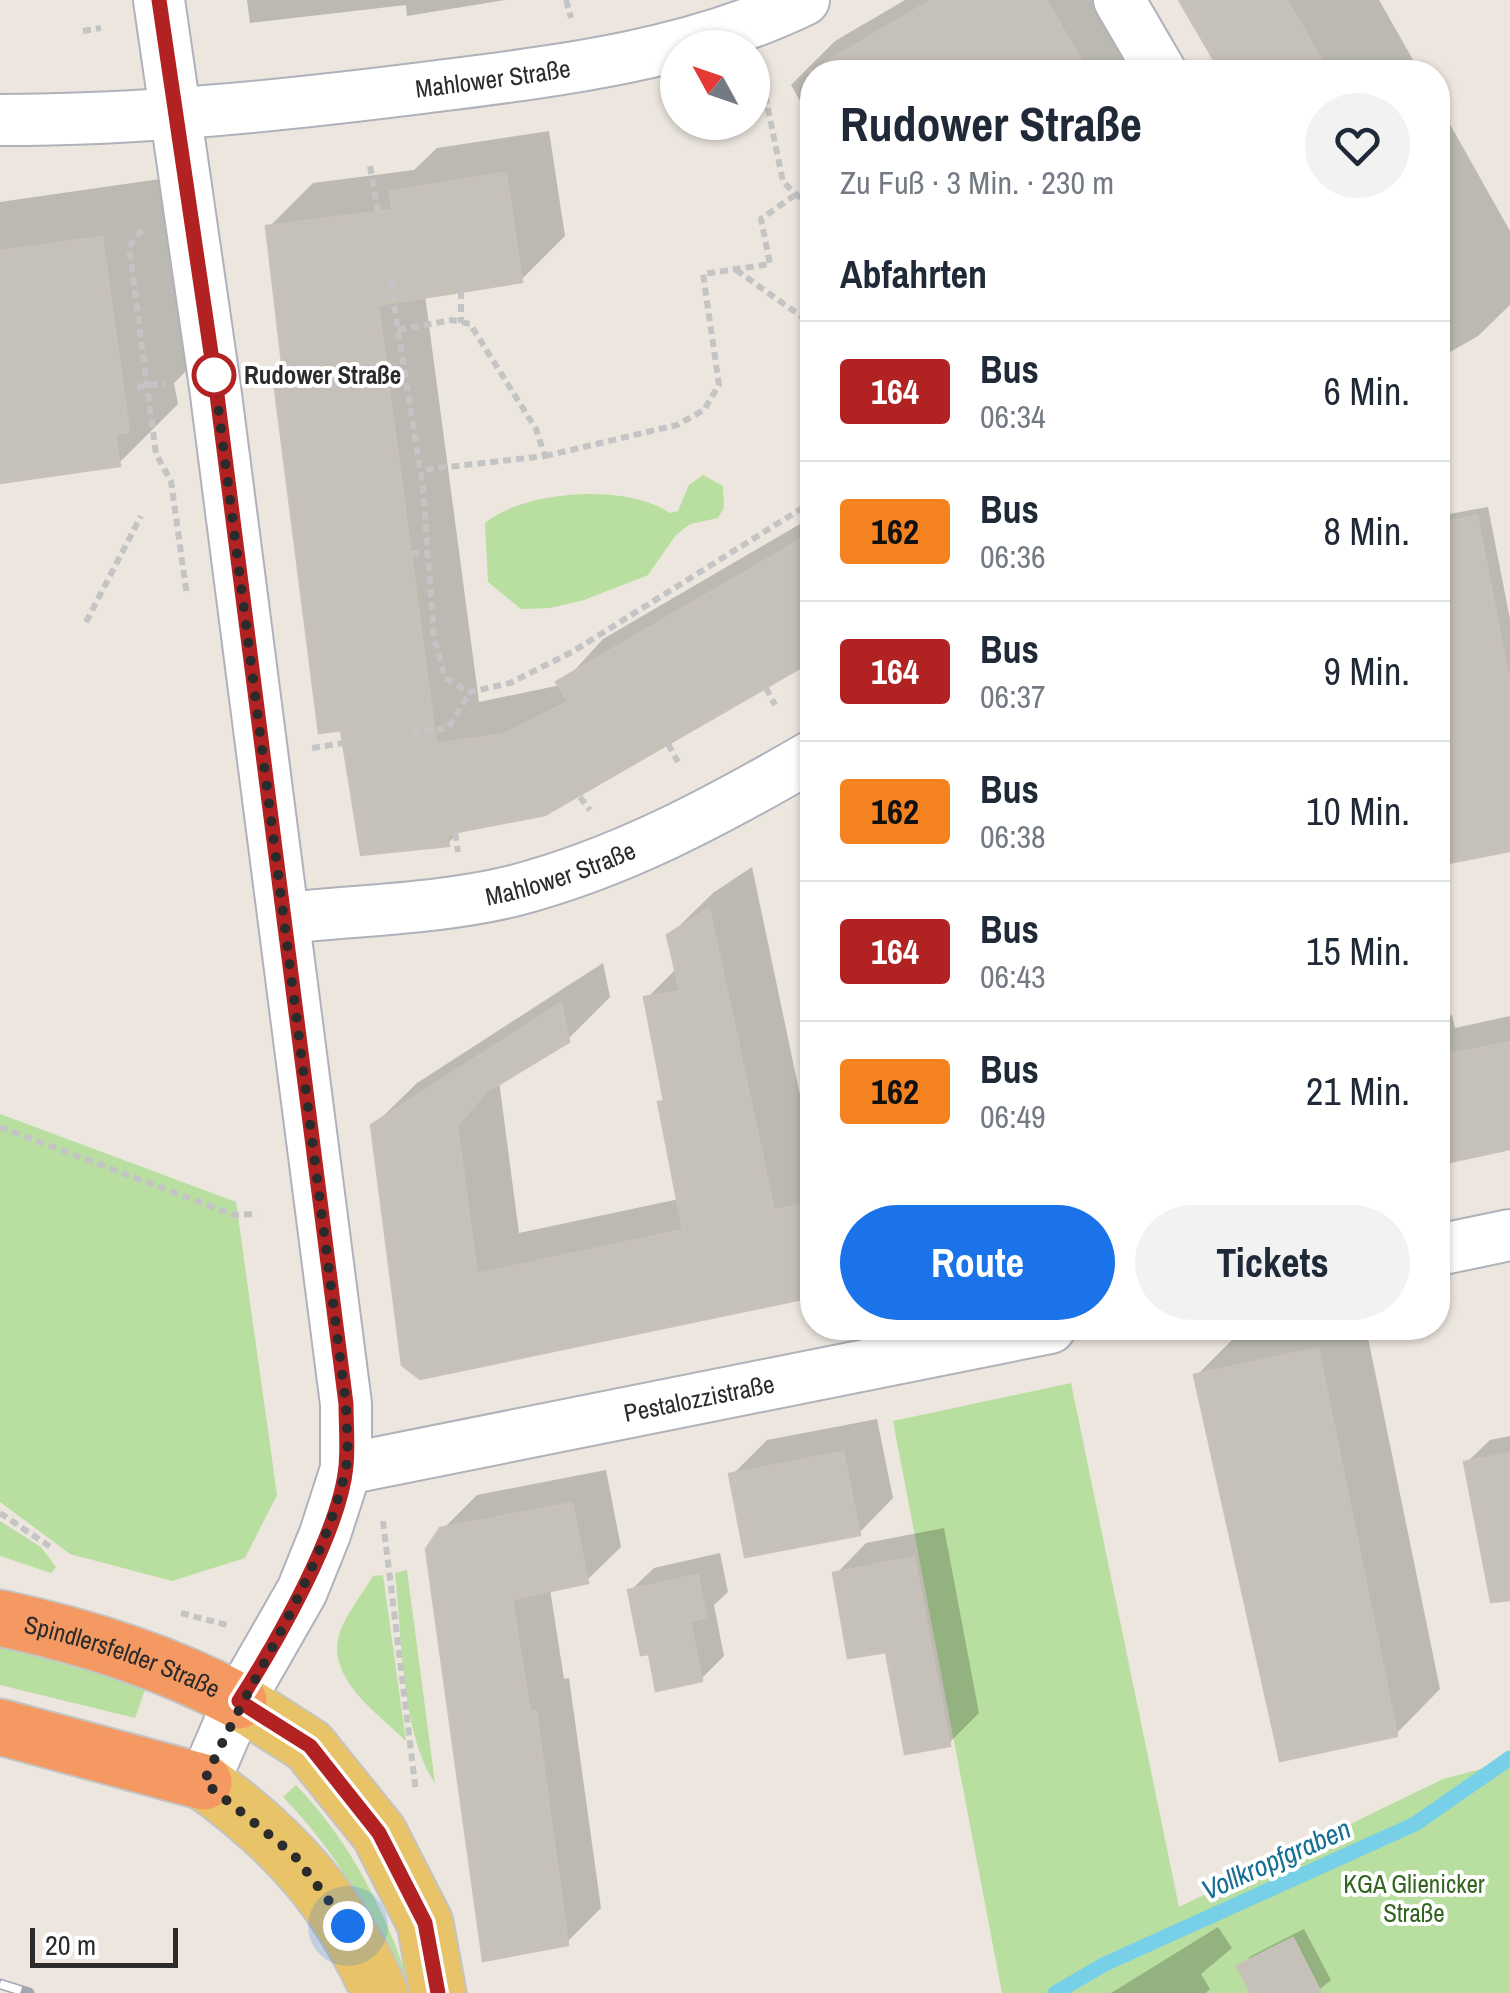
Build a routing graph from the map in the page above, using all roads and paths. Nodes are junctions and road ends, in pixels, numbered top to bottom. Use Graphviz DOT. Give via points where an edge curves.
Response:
graph roads {
  1 [pos="159,0"];
  2 [pos="804,0"];
  3 [pos="1119,0"];
  4 [pos="101,28"];
  5 [pos="83,31"];
  6 [pos="1154,60"];
  7 [pos="173,116"];
  8 [pos="770,118"];
  9 [pos="0,120"];
  10 [pos="370,166"];
  11 [pos="795,195"];
  12 [pos="800,197"];
  13 [pos="378,212"];
  14 [pos="736,270"];
  15 [pos="390,280"];
  16 [pos="461,291"];
  17 [pos="800,315"];
  18 [pos="461,323"];
  19 [pos="398,330"];
  20 [pos="167,383"];
  21 [pos="137,387"];
  22 [pos="545,456"];
  23 [pos="421,470"];
  24 [pos="800,510"];
  25 [pos="141,516"];
  26 [pos="428,552"];
  27 [pos="412,554"];
  28 [pos="86,622"];
  29 [pos="766,688"];
  30 [pos="470,692"];
  31 [pos="775,704"];
  32 [pos="411,733"];
  33 [pos="343,743"];
  34 [pos="668,744"];
  35 [pos="312,748"];
  36 [pos="678,762"];
  37 [pos="800,763"];
  38 [pos="580,797"];
  39 [pos="590,810"];
  40 [pos="284,918"];
  41 [pos="0,1127"];
  42 [pos="256,1214"];
  43 [pos="1510,1235"];
  44 [pos="1450,1248"];
  45 [pos="991,1340"];
  46 [pos="346,1470"];
  47 [pos="0,1513"];
  48 [pos="382,1516"];
  49 [pos="52,1548"];
  50 [pos="0,1618"];
  51 [pos="239,1701"];
  52 [pos="0,1727"];
  53 [pos="204,1782"];
  54 [pos="418,1807"];
  55 [pos="380,1993"];
  56 [pos="438,1993"];
  1 -- 7 [label="street"];
  2 -- 7 [label="street, Mahlower Straße" via="708,38 557,68"];
  3 -- 6 [label="street"];
  4 -- 5 [label="path"];
  7 -- 9 [label="street"];
  7 -- 40 [label="street" via="216,387"];
  8 -- 11 [label="path" via="783,182"];
  10 -- 13 [label="path"];
  11 -- 12 [label="path"];
  11 -- 14 [label="path" via="760,219 770,264"];
  14 -- 17 [label="path"];
  14 -- 22 [label="path" via="703,274 719,385 704,410 677,426"];
  15 -- 19 [label="path"];
  16 -- 18 [label="path"];
  18 -- 19 [label="path"];
  18 -- 22 [label="path" via="470,324 502,374"];
  19 -- 23 [label="path"];
  20 -- 21 [label="path"];
  22 -- 23 [label="path"];
  23 -- 26 [label="path"];
  24 -- 30 [label="path" via="572,652 510,683"];
  25 -- 28 [label="path"];
  26 -- 27 [label="path"];
  26 -- 30 [label="path" via="434,638 445,678"];
  29 -- 31 [label="path"];
  30 -- 32 [label="path" via="448,728"];
  33 -- 35 [label="path"];
  34 -- 36 [label="path"];
  37 -- 40 [label="street, Mahlower Straße" via="658,840 586,868 477,897"];
  38 -- 39 [label="path"];
  40 -- 46 [label="street" via="346,1404"];
  41 -- 42 [label="path" via="234,1215"];
  43 -- 44 [label="street"];
  45 -- 46 [label="street, Pestalozzistraße"];
  46 -- 51 [label="street" via="302,1592"];
  47 -- 49 [label="path"];
  48 -- 54 [label="path"];
  50 -- 51 [label="highway, Spindlersfelder Straße" via="177,1669"];
  51 -- 53 [label="street"];
  51 -- 56 [label="main road" via="310,1746 379,1833 425,1923"];
  52 -- 53 [label="highway"];
  53 -- 55 [label="main road" via="294,1855 348,1926"];
}
